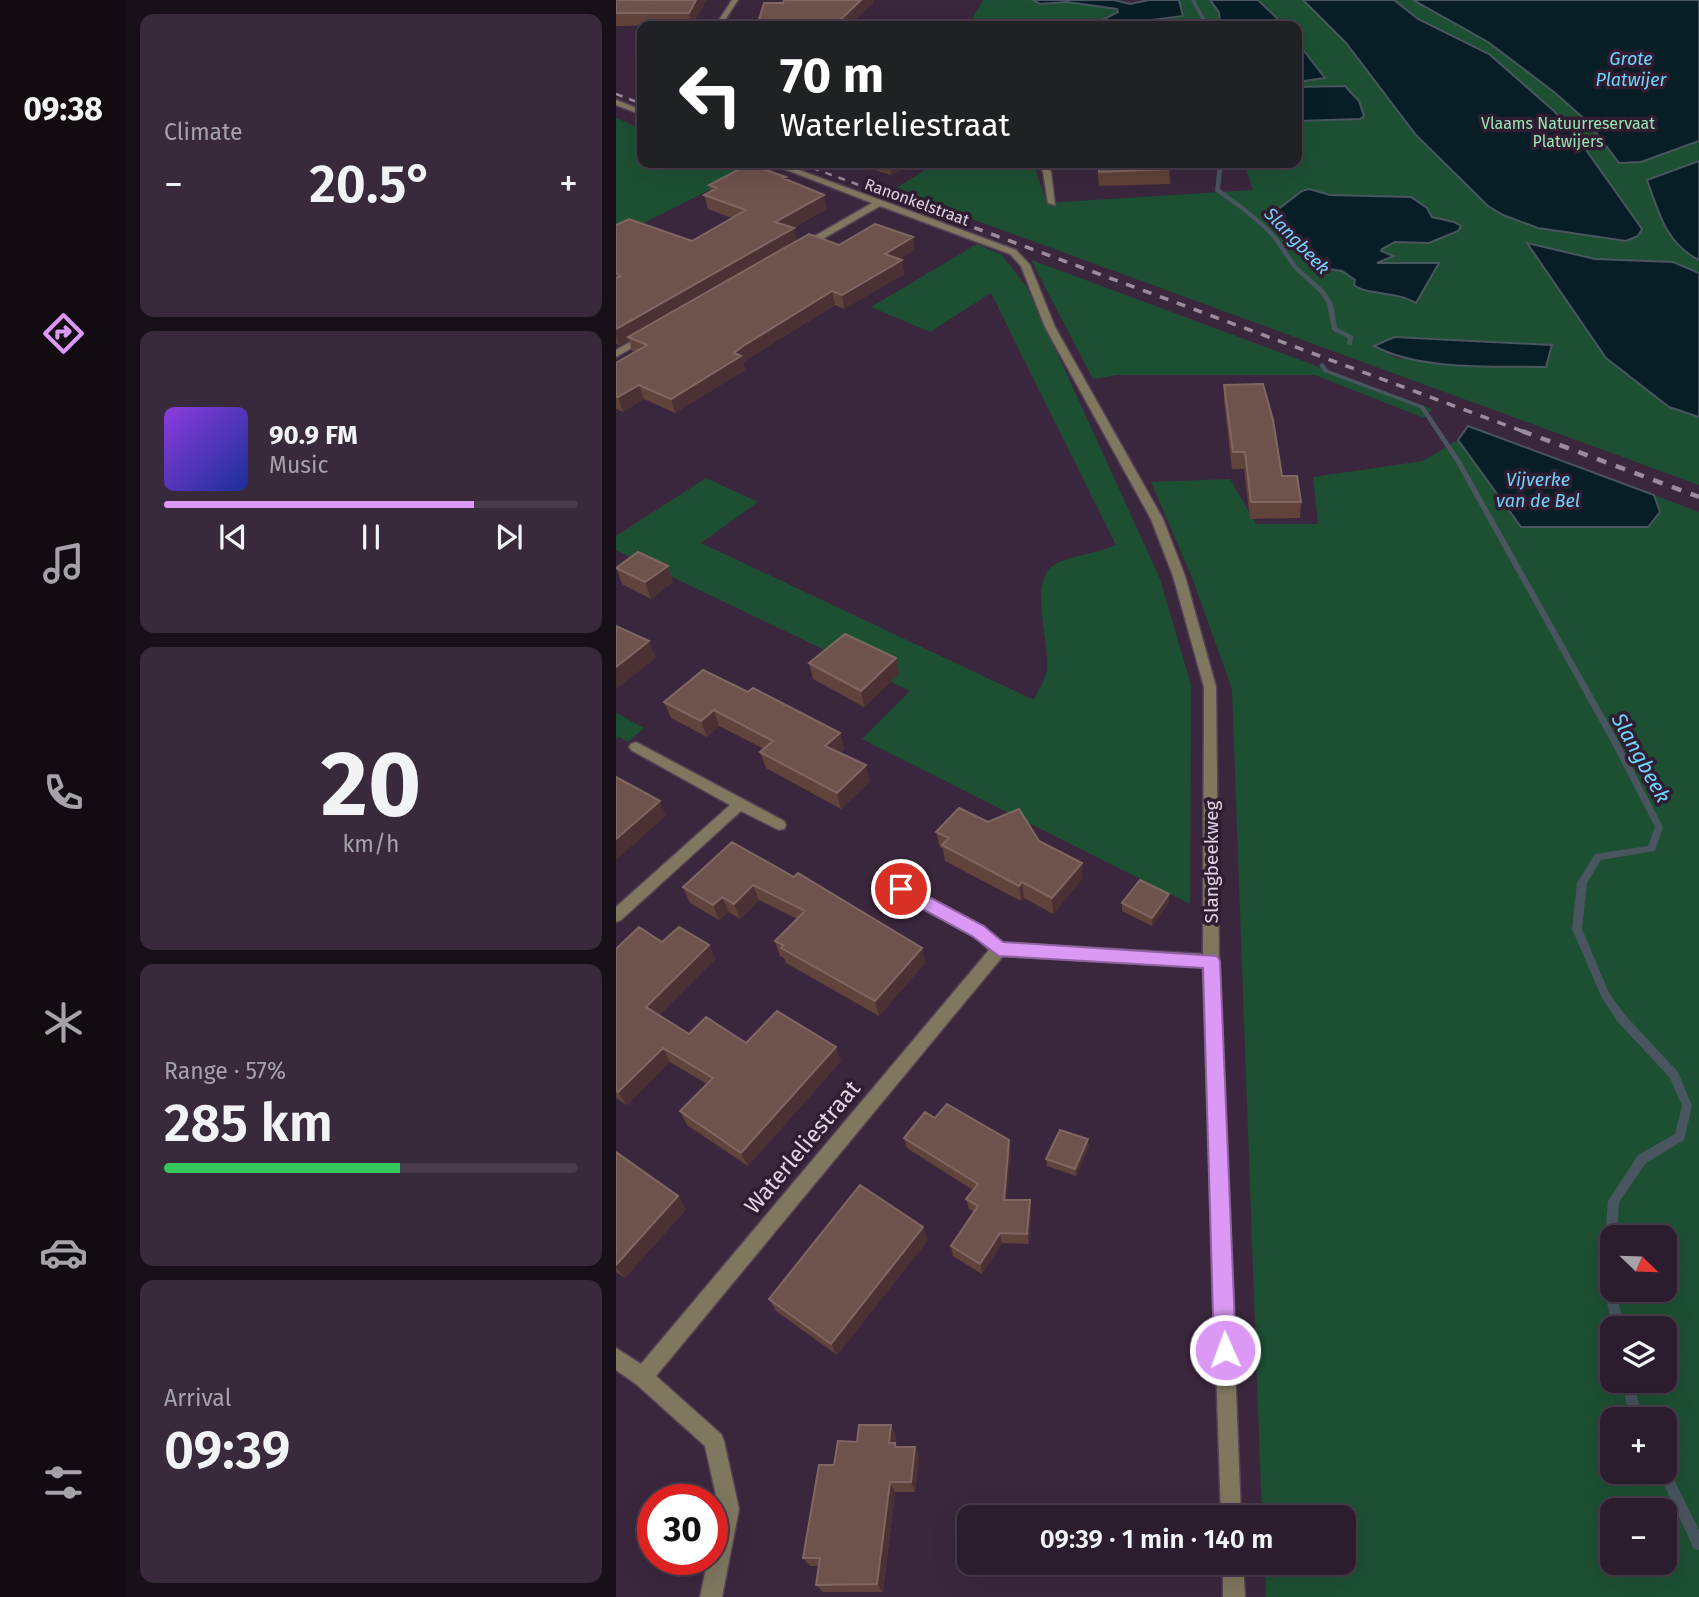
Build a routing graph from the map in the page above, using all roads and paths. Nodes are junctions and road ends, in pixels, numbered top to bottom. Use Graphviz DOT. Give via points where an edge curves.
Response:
graph roads {
  1 [pos="735,0"];
  2 [pos="721,21"];
  3 [pos="616,102"];
  4 [pos="637,111"];
  5 [pos="786,168"];
  6 [pos="1045,168"];
  7 [pos="878,203"];
  8 [pos="1052,203"];
  9 [pos="795,251"];
  10 [pos="1013,252"];
  11 [pos="652,333"];
  12 [pos="616,354"];
  13 [pos="636,747"];
  14 [pos="740,804"];
  15 [pos="779,825"];
  16 [pos="901,889"];
  17 [pos="616,916"];
  18 [pos="999,949"];
  19 [pos="1211,961"];
  20 [pos="616,1358"];
  21 [pos="643,1377"];
  22 [pos="1231,1505"];
  23 [pos="1233,1575"];
  24 [pos="711,1597"];
  25 [pos="1234,1597"];
  1 -- 2 [label="street"];
  3 -- 4 [label="street"];
  5 -- 7 [label="street, Ranonkelstraat"];
  6 -- 8 [label="street"];
  7 -- 9 [label="street"];
  7 -- 10 [label="street, Ranonkelstraat"];
  10 -- 19 [label="street, Slangbeekweg" via="1024,265 1050,327 1157,519 1179,576 1210,687"];
  11 -- 12 [label="street"];
  13 -- 14 [label="street"];
  14 -- 15 [label="street"];
  14 -- 17 [label="street"];
  16 -- 18 [label="street" via="978,931"];
  18 -- 19 [label="street"];
  18 -- 21 [label="street, Waterleliestraat"];
  19 -- 22 [label="street, Slangbeekweg"];
  20 -- 21 [label="street"];
  21 -- 24 [label="street" via="714,1441 729,1510"];
  23 -- 25 [label="street"];
}
